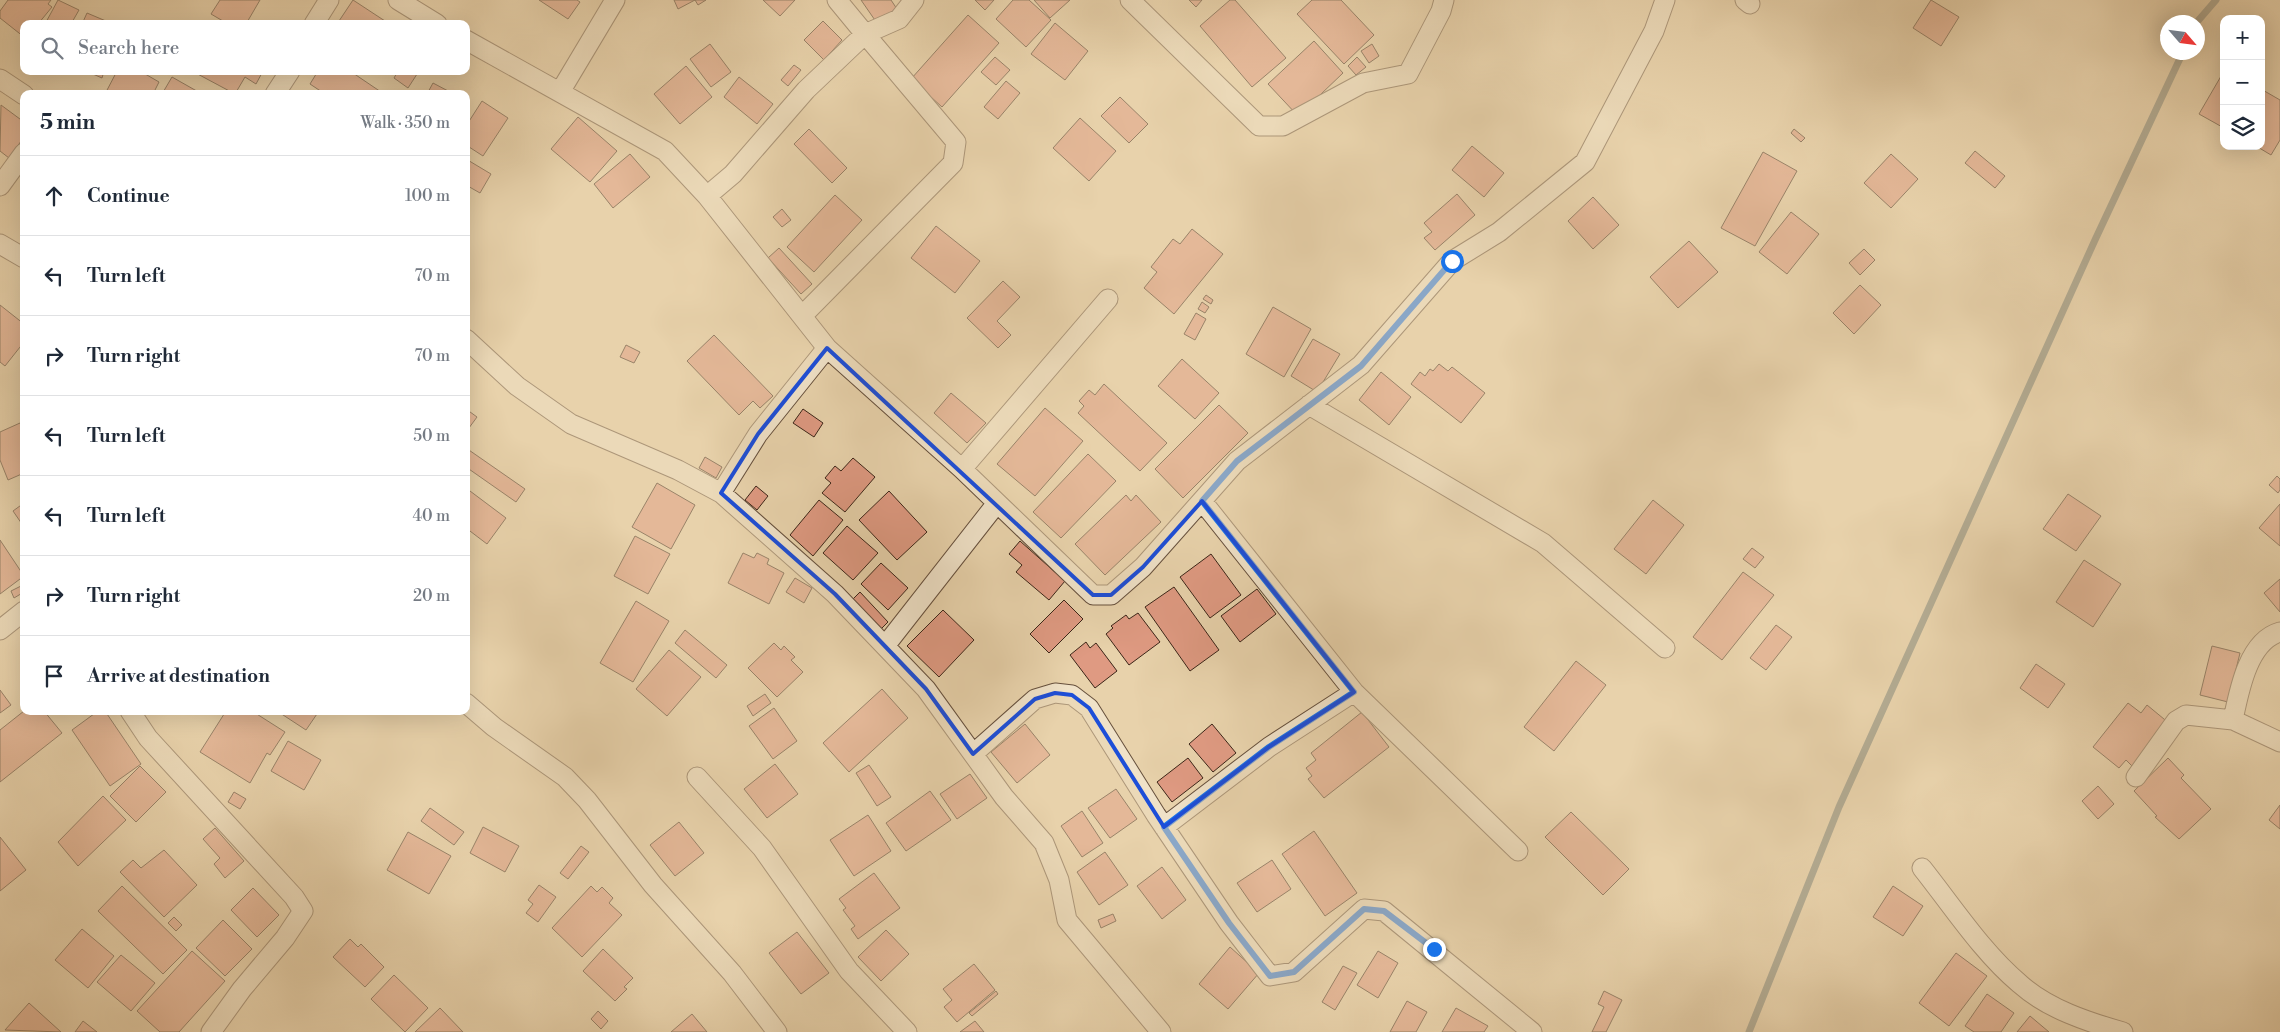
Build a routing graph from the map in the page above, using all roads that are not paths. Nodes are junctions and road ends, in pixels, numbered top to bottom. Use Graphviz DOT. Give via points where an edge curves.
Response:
graph roads {
  1 [pos="329,0"];
  2 [pos="398,0"];
  3 [pos="615,0"];
  4 [pos="837,0"];
  5 [pos="914,0"];
  6 [pos="1130,0"];
  7 [pos="1444,0"];
  8 [pos="1665,0"];
  9 [pos="316,20"];
  10 [pos="430,20"];
  11 [pos="864,34"];
  12 [pos="470,42"];
  13 [pos="287,75"];
  14 [pos="0,79"];
  15 [pos="278,90"];
  16 [pos="20,92"];
  17 [pos="560,92"];
  18 [pos="20,158"];
  19 [pos="0,186"];
  20 [pos="707,196"];
  21 [pos="0,244"];
  22 [pos="20,256"];
  23 [pos="1108,299"];
  24 [pos="802,316"];
  25 [pos="470,343"];
  26 [pos="827,348"];
  27 [pos="1309,405"];
  28 [pos="962,469"];
  29 [pos="721,493"];
  30 [pos="1202,501"];
  31 [pos="998,503"];
  32 [pos="20,614"];
  33 [pos="0,630"];
  34 [pos="2280,632"];
  35 [pos="885,646"];
  36 [pos="1665,648"];
  37 [pos="1354,692"];
  38 [pos="470,707"];
  39 [pos="133,715"];
  40 [pos="2233,720"];
  41 [pos="2280,742"];
  42 [pos="973,754"];
  43 [pos="697,777"];
  44 [pos="2136,777"];
  45 [pos="1164,827"];
  46 [pos="1518,851"];
  47 [pos="1922,868"];
  48 [pos="222,1027"];
  49 [pos="767,1028"];
  50 [pos="907,1032"];
  51 [pos="1161,1032"];
  52 [pos="1532,1032"];
  53 [pos="2123,1032"];
  1 -- 9 [label="street"];
  2 -- 10 [label="street"];
  3 -- 17 [label="street"];
  4 -- 11 [label="street"];
  5 -- 11 [label="street" via="899,19"];
  6 -- 7 [label="street" via="1259,126 1283,126 1362,83 1408,74"];
  8 -- 27 [label="street" via="1654,31 1585,162 1499,232 1452,261 1361,366"];
  11 -- 20 [label="street" via="806,90 732,174"];
  11 -- 24 [label="street" via="956,142 953,163"];
  12 -- 17 [label="street"];
  13 -- 15 [label="street"];
  14 -- 16 [label="street"];
  17 -- 20 [label="street" via="665,151"];
  18 -- 19 [label="street"];
  20 -- 24 [label="street"];
  21 -- 22 [label="street"];
  23 -- 28 [label="street"];
  24 -- 26 [label="street"];
  25 -- 29 [label="street" via="517,386 571,424 678,470"];
  26 -- 28 [label="street"];
  26 -- 29 [label="street" via="758,434"];
  27 -- 30 [label="street" via="1237,461"];
  27 -- 36 [label="street" via="1544,543"];
  28 -- 31 [label="street"];
  29 -- 35 [label="street" via="836,594"];
  30 -- 31 [label="street" via="1142,568 1111,595 1093,595"];
  30 -- 37 [label="street"];
  31 -- 35 [label="street"];
  32 -- 33 [label="street"];
  34 -- 40 [label="street" via="2270,634 2251,660 2242,677"];
  35 -- 42 [label="street" via="926,689"];
  37 -- 45 [label="street" via="1269,747"];
  37 -- 46 [label="street"];
  38 -- 49 [label="street" via="565,777 587,800 653,885 732,974"];
  39 -- 48 [label="street" via="148,738 294,897 303,911 242,989"];
  40 -- 41 [label="street"];
  40 -- 44 [label="street" via="2186,715 2176,721"];
  42 -- 45 [label="street" via="1035,699 1055,693 1072,695 1089,708"];
  42 -- 51 [label="street" via="1004,797 1044,843 1059,880 1067,920"];
  43 -- 50 [label="street" via="762,848 849,971"];
  45 -- 52 [label="street" via="1229,923 1270,976 1294,972 1364,909 1384,911"];
  47 -- 53 [label="street" via="1985,948 2021,985 2059,1008"];
}
